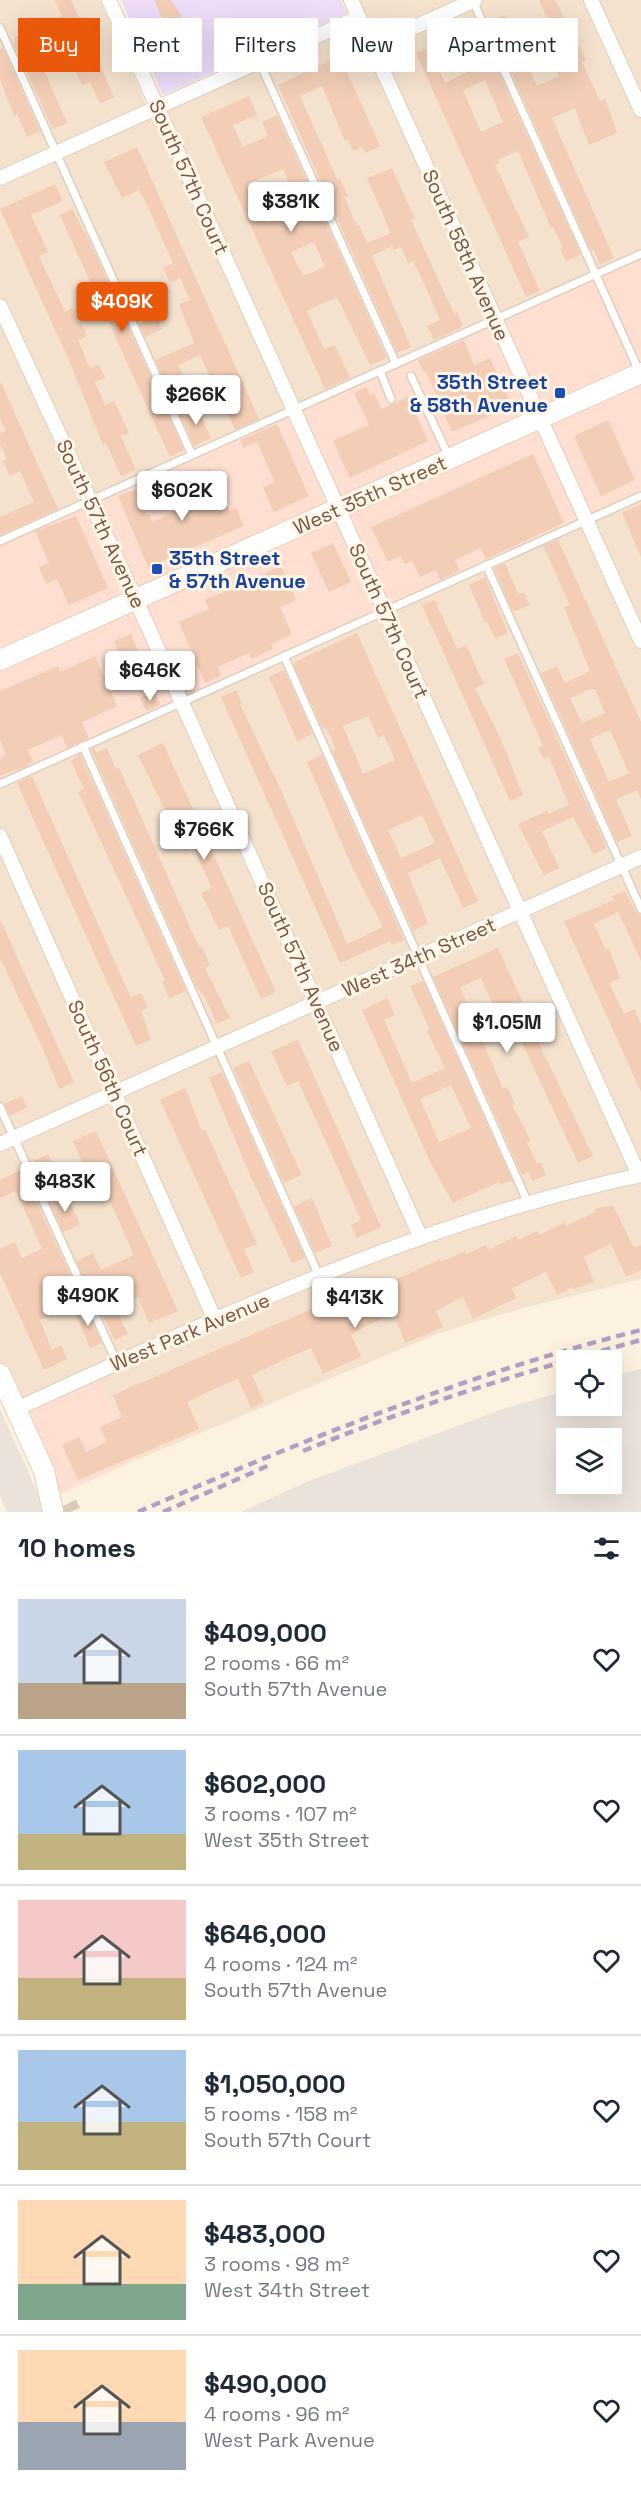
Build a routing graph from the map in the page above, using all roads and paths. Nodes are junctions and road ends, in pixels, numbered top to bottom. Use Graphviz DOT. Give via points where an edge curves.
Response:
graph roads {
  1 [pos="109,0"];
  2 [pos="351,0"];
  3 [pos="473,0"];
  4 [pos="591,0"];
  5 [pos="359,17"];
  6 [pos="415,26"];
  7 [pos="0,28"];
  8 [pos="318,35"];
  9 [pos="236,72"];
  10 [pos="264,72"];
  11 [pos="384,72"];
  12 [pos="157,107"];
  13 [pos="641,110"];
  14 [pos="56,153"];
  15 [pos="0,178"];
  16 [pos="641,254"];
  17 [pos="596,274"];
  18 [pos="0,306"];
  19 [pos="495,319"];
  20 [pos="396,364"];
  21 [pos="380,371"];
  22 [pos="641,374"];
  23 [pos="411,376"];
  24 [pos="391,399"];
  25 [pos="294,410"];
  26 [pos="540,419"];
  27 [pos="192,455"];
  28 [pos="450,459"];
  29 [pos="641,496"];
  30 [pos="90,501"];
  31 [pos="339,509"];
  32 [pos="586,520"];
  33 [pos="0,541"];
  34 [pos="486,565"];
  35 [pos="136,600"];
  36 [pos="384,611"];
  37 [pos="641,641"];
  38 [pos="284,656"];
  39 [pos="0,660"];
  40 [pos="182,702"];
  41 [pos="83,746"];
  42 [pos="0,784"];
  43 [pos="0,836"];
  44 [pos="641,857"];
  45 [pos="621,866"];
  46 [pos="641,909"];
  47 [pos="520,912"];
  48 [pos="419,956"];
  49 [pos="317,1002"];
  50 [pos="217,1047"];
  51 [pos="115,1093"];
  52 [pos="0,1107"];
  53 [pos="14,1138"];
  54 [pos="0,1144"];
  55 [pos="640,1175"];
  56 [pos="528,1203"];
  57 [pos="420,1236"];
  58 [pos="319,1276"];
  59 [pos="215,1320"];
  60 [pos="117,1363"];
  61 [pos="1,1381"];
  62 [pos="16,1409"];
  63 [pos="60,1507"];
  1 -- 12 [label="street, South 57th Court"];
  2 -- 5 [label="street, South 58th Avenue"];
  3 -- 6 [label="street"];
  3 -- 17 [label="lane"];
  4 -- 13 [label="street"];
  5 -- 8 [label="street"];
  7 -- 14 [label="lane"];
  9 -- 12 [label="street"];
  10 -- 20 [label="lane"];
  11 -- 19 [label="street, South 58th Avenue"];
  12 -- 14 [label="street"];
  12 -- 25 [label="street, South 57th Court"];
  14 -- 15 [label="street"];
  14 -- 27 [label="lane"];
  16 -- 17 [label="lane"];
  17 -- 19 [label="lane"];
  17 -- 22 [label="lane"];
  18 -- 30 [label="street, South 57th Avenue"];
  19 -- 20 [label="lane"];
  19 -- 26 [label="street, South 58th Avenue"];
  20 -- 21 [label="lane"];
  21 -- 24 [label="lane"];
  21 -- 25 [label="lane"];
  22 -- 26 [label="street, West 35th Street"];
  23 -- 28 [label="lane"];
  25 -- 27 [label="lane"];
  25 -- 31 [label="street, South 57th Court"];
  26 -- 28 [label="street, West 35th Street"];
  26 -- 32 [label="street, South 58th Avenue"];
  27 -- 30 [label="lane"];
  28 -- 31 [label="street, West 35th Street"];
  29 -- 32 [label="lane"];
  30 -- 33 [label="lane"];
  30 -- 35 [label="street, South 57th Avenue"];
  31 -- 35 [label="street, West 35th Street"];
  31 -- 36 [label="street, South 57th Court"];
  32 -- 34 [label="lane"];
  32 -- 37 [label="street, South 58th Avenue"];
  34 -- 36 [label="lane"];
  34 -- 45 [label="lane"];
  35 -- 39 [label="street, West 35th Street"];
  35 -- 40 [label="street, South 57th Avenue"];
  36 -- 38 [label="lane"];
  36 -- 47 [label="street, South 57th Court"];
  38 -- 40 [label="lane"];
  38 -- 48 [label="lane"];
  40 -- 41 [label="lane"];
  40 -- 49 [label="street, South 57th Avenue"];
  41 -- 42 [label="lane"];
  41 -- 50 [label="lane"];
  43 -- 51 [label="street, South 56th Court"];
  44 -- 45 [label="street, West 34th Street"];
  45 -- 46 [label="lane"];
  45 -- 47 [label="street, West 34th Street"];
  47 -- 48 [label="street, West 34th Street"];
  47 -- 55 [label="street, South 57th Court"];
  48 -- 49 [label="street, West 34th Street"];
  48 -- 56 [label="lane"];
  49 -- 50 [label="street, West 34th Street"];
  49 -- 57 [label="street, South 57th Avenue"];
  50 -- 51 [label="street, West 34th Street"];
  50 -- 58 [label="lane"];
  51 -- 53 [label="street, West 34th Street"];
  51 -- 59 [label="street, South 56th Court"];
  52 -- 53 [label="lane"];
  53 -- 54 [label="street, West 34th Street"];
  53 -- 60 [label="lane"];
  55 -- 56 [label="street, West Park Avenue"];
  56 -- 57 [label="street, West Park Avenue"];
  57 -- 58 [label="street, West Park Avenue"];
  58 -- 59 [label="street, West Park Avenue"];
  59 -- 60 [label="street, West Park Avenue"];
  60 -- 62 [label="street, West Park Avenue"];
  61 -- 62 [label="street"];
  62 -- 63 [label="street"];
}
